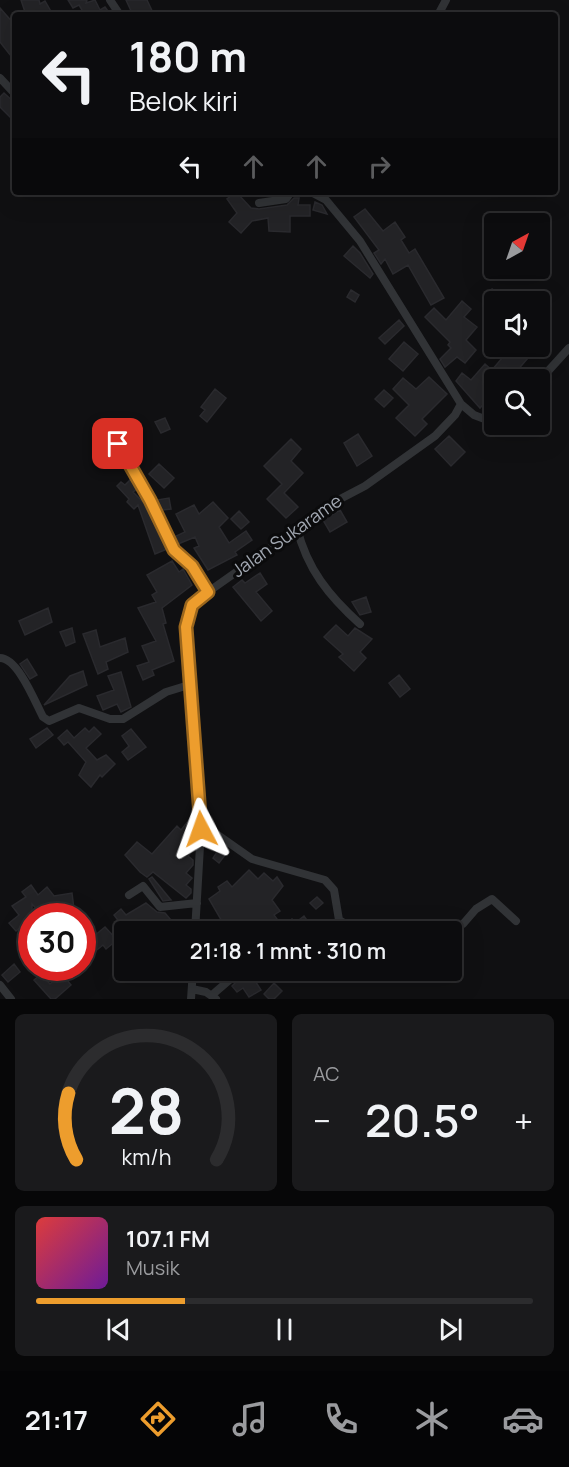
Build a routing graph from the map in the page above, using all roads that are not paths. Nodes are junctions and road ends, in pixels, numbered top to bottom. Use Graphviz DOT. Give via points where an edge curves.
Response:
graph roads {
  1 [pos="0,78"];
  2 [pos="12,91"];
  3 [pos="289,195"];
  4 [pos="317,195"];
  5 [pos="259,203"];
  6 [pos="569,348"];
  7 [pos="550,369"];
  8 [pos="461,404"];
  9 [pos="484,419"];
  10 [pos="118,444"];
  11 [pos="297,528"];
  12 [pos="208,592"];
  13 [pos="360,624"];
  14 [pos="0,658"];
  15 [pos="192,684"];
  16 [pos="201,829"];
  17 [pos="129,895"];
  18 [pos="197,903"];
  19 [pos="196,921"];
  20 [pos="341,921"];
  21 [pos="516,921"];
  22 [pos="462,924"];
  23 [pos="192,981"];
  24 [pos="230,981"];
  25 [pos="0,986"];
  26 [pos="192,989"];
  27 [pos="214,997"];
  28 [pos="11,999"];
  29 [pos="191,999"];
  1 -- 2 [label="street"];
  3 -- 5 [label="street" via="286,199"];
  4 -- 8 [label="street" via="326,200 360,242"];
  6 -- 7 [label="street"];
  8 -- 9 [label="street"];
  8 -- 11 [label="street, Jalan Sukarame" via="435,436"];
  10 -- 12 [label="street" via="174,550 192,566"];
  11 -- 12 [label="street, Jalan Sukarame"];
  11 -- 13 [label="street" via="312,570"];
  12 -- 15 [label="street, Jalan Sukarame" via="192,605 186,622"];
  14 -- 15 [label="street" via="16,667 43,717 49,720 79,708 110,719 123,719 166,692"];
  15 -- 16 [label="street, Jalan Sukarame"];
  16 -- 18 [label="street, Jalan Sukarame"];
  16 -- 20 [label="street" via="215,833 252,859 325,880 334,890"];
  17 -- 18 [label="street" via="143,886 160,907"];
  18 -- 19 [label="street, Jalan Sukarame"];
  21 -- 22 [label="street" via="492,899"];
  23 -- 26 [label="street"];
  24 -- 27 [label="street"];
  25 -- 28 [label="street"];
  26 -- 27 [label="street"];
  26 -- 29 [label="street"];
}
